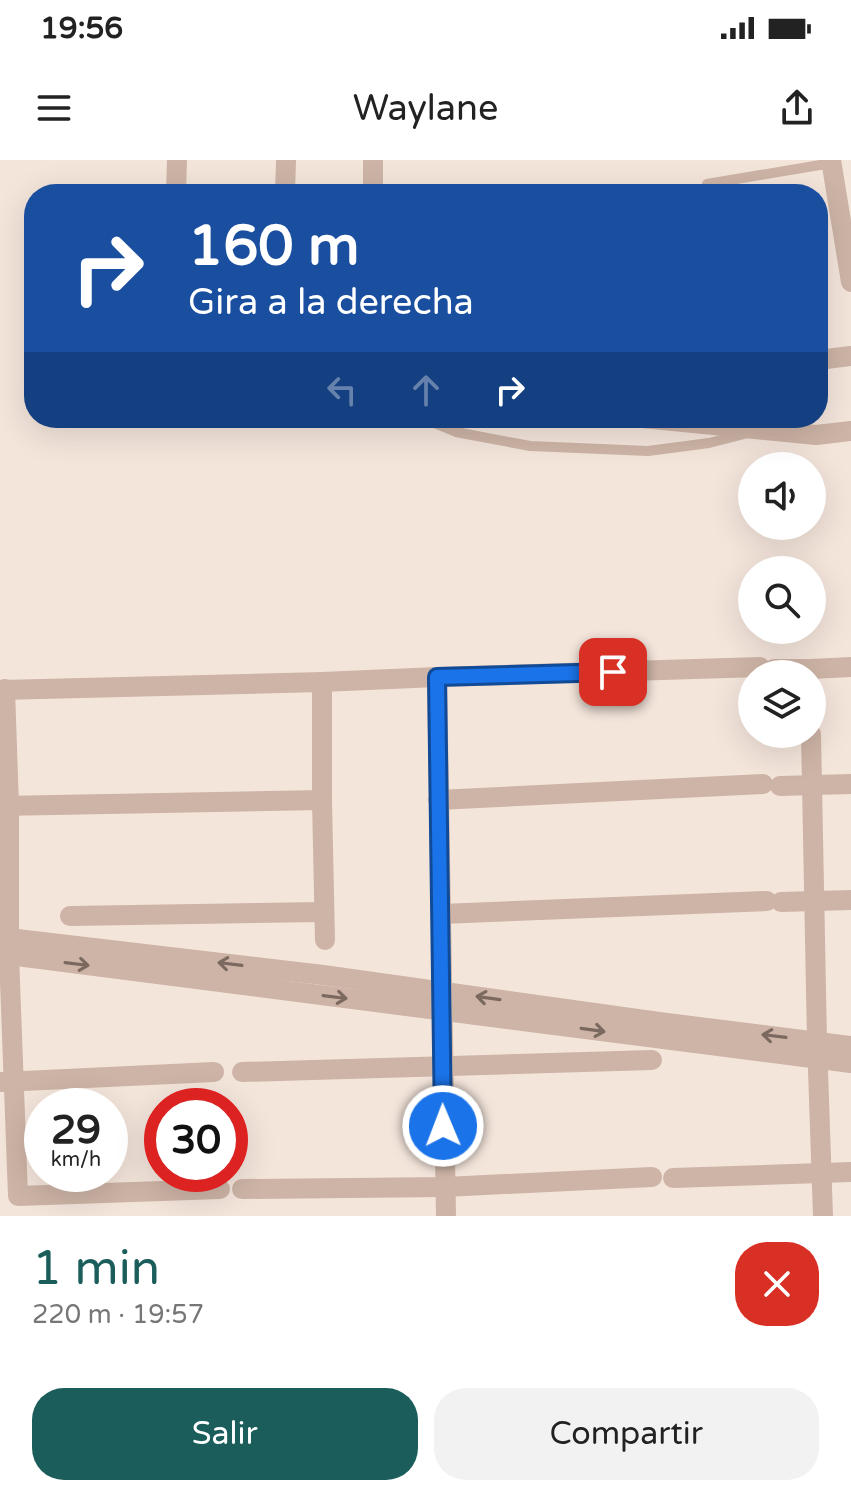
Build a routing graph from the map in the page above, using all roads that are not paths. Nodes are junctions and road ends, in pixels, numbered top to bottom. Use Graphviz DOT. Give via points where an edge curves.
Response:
graph roads {
  1 [pos="177,160"];
  2 [pos="286,160"];
  3 [pos="373,160"];
  4 [pos="832,162"];
  5 [pos="176,184"];
  6 [pos="285,184"];
  7 [pos="373,184"];
  8 [pos="707,184"];
  9 [pos="850,269"];
  10 [pos="851,356"];
  11 [pos="828,359"];
  12 [pos="446,428"];
  13 [pos="762,428"];
  14 [pos="772,428"];
  15 [pos="851,431"];
  16 [pos="851,667"];
  17 [pos="738,669"];
  18 [pos="826,669"];
  19 [pos="437,677"];
  20 [pos="322,682"];
  21 [pos="3,690"];
  22 [pos="811,748"];
  23 [pos="851,784"];
  24 [pos="811,785"];
  25 [pos="322,800"];
  26 [pos="438,800"];
  27 [pos="4,806"];
  28 [pos="851,900"];
  29 [pos="814,902"];
  30 [pos="324,912"];
  31 [pos="441,914"];
  32 [pos="70,916"];
  33 [pos="325,940"];
  34 [pos="4,946"];
  35 [pos="442,1001"];
  36 [pos="851,1046"];
  37 [pos="817,1050"];
  38 [pos="652,1060"];
  39 [pos="851,1063"];
  40 [pos="442,1065"];
  41 [pos="214,1072"];
  42 [pos="242,1072"];
  43 [pos="7,1082"];
  44 [pos="822,1172"];
  45 [pos="851,1172"];
  46 [pos="652,1177"];
  47 [pos="673,1178"];
  48 [pos="445,1187"];
  49 [pos="248,1189"];
  50 [pos="144,1192"];
  51 [pos="446,1216"];
  52 [pos="823,1216"];
  1 -- 5 [label="street"];
  2 -- 6 [label="street"];
  3 -- 7 [label="street"];
  4 -- 8 [label="lane"];
  4 -- 9 [label="street"];
  10 -- 11 [label="street"];
  12 -- 13 [label="lane" via="530,446 648,451 709,443"];
  14 -- 15 [label="street" via="816,435"];
  16 -- 18 [label="street"];
  17 -- 19 [label="street"];
  19 -- 20 [label="street"];
  19 -- 26 [label="street"];
  20 -- 21 [label="street"];
  20 -- 25 [label="street"];
  21 -- 27 [label="street"];
  22 -- 24 [label="street"];
  23 -- 24 [label="street"];
  24 -- 26 [label="street"];
  24 -- 29 [label="street"];
  25 -- 27 [label="street"];
  25 -- 30 [label="street"];
  26 -- 31 [label="street"];
  27 -- 34 [label="street"];
  28 -- 29 [label="street"];
  29 -- 31 [label="street"];
  29 -- 37 [label="street"];
  30 -- 32 [label="street"];
  30 -- 33 [label="street"];
  31 -- 35 [label="street"];
  34 -- 35 [label="street"];
  34 -- 43 [label="street"];
  35 -- 37 [label="street"];
  35 -- 40 [label="street"];
  36 -- 37 [label="street"];
  37 -- 39 [label="street"];
  37 -- 44 [label="street"];
  38 -- 40 [label="street"];
  40 -- 42 [label="street"];
  40 -- 48 [label="street"];
  41 -- 43 [label="street"];
  43 -- 50 [label="street" via="18,1196"];
  44 -- 45 [label="street"];
  44 -- 47 [label="street"];
  44 -- 52 [label="street"];
  46 -- 48 [label="street"];
  48 -- 49 [label="street"];
  48 -- 51 [label="street"];
}
